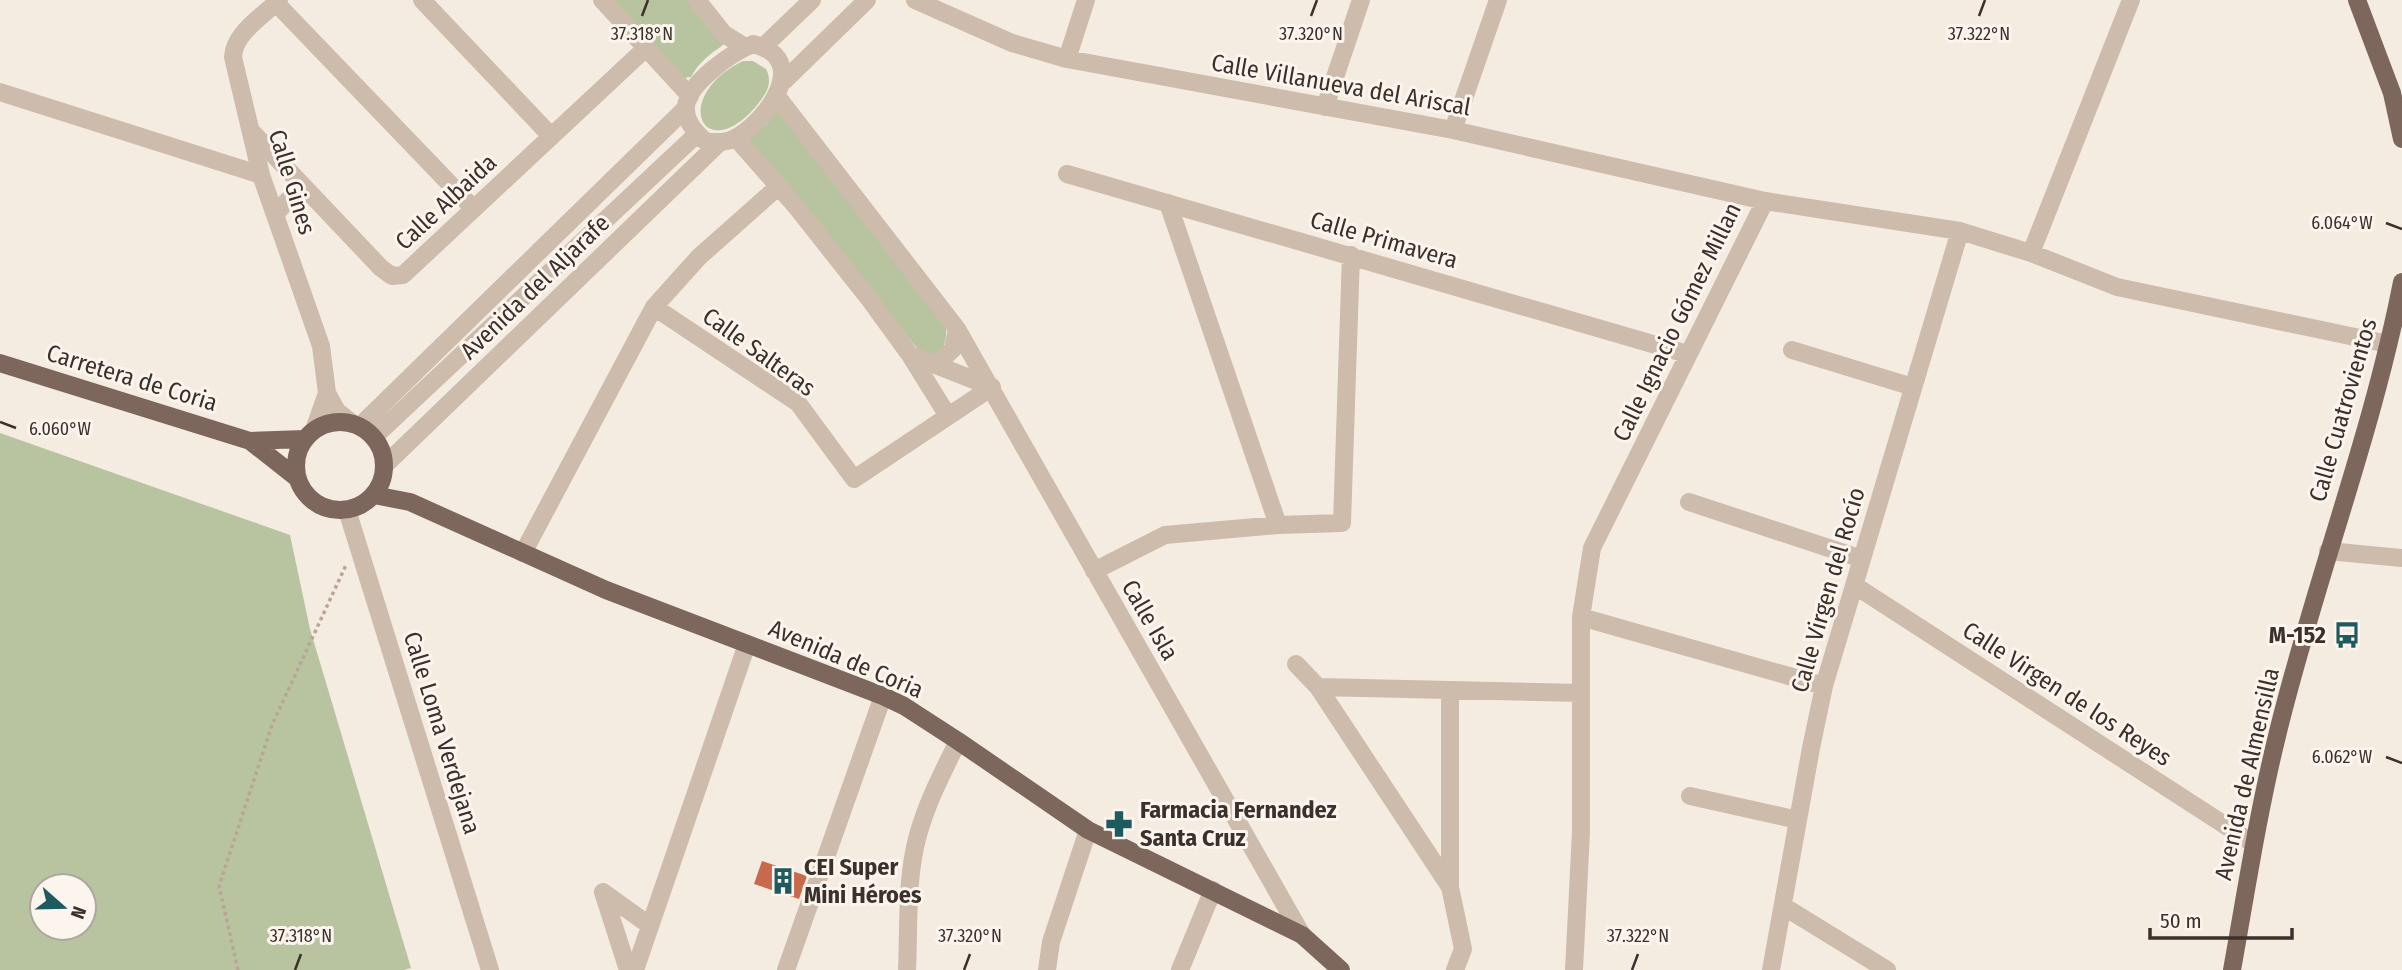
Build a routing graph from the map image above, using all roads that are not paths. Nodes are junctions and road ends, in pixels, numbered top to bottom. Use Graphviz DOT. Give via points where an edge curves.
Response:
graph roads {
  1 [pos="422,0"];
  2 [pos="602,0"];
  3 [pos="697,0"];
  4 [pos="798,0"];
  5 [pos="812,0"];
  6 [pos="856,0"];
  7 [pos="867,0"];
  8 [pos="915,0"];
  9 [pos="1086,0"];
  10 [pos="1361,0"];
  11 [pos="1498,0"];
  12 [pos="2131,0"];
  13 [pos="2357,0"];
  14 [pos="277,2"];
  15 [pos="754,46"];
  16 [pos="646,48"];
  17 [pos="1067,59"];
  18 [pos="781,82"];
  19 [pos="0,92"];
  20 [pos="688,102"];
  21 [pos="1325,107"];
  22 [pos="1453,130"];
  23 [pos="252,132"];
  24 [pos="697,134"];
  25 [pos="551,136"];
  26 [pos="2402,139"];
  27 [pos="727,141"];
  28 [pos="1067,174"];
  29 [pos="261,175"];
  30 [pos="779,186"];
  31 [pos="310,193"];
  32 [pos="1765,201"];
  33 [pos="1168,204"];
  34 [pos="473,208"];
  35 [pos="275,214"];
  36 [pos="1960,230"];
  37 [pos="2031,253"];
  38 [pos="1351,255"];
  39 [pos="2402,282"];
  40 [pos="654,307"];
  41 [pos="2400,307"];
  42 [pos="957,329"];
  43 [pos="2388,344"];
  44 [pos="1792,350"];
  45 [pos="1687,354"];
  46 [pos="910,355"];
  47 [pos="0,363"];
  48 [pos="936,365"];
  49 [pos="992,387"];
  50 [pos="1913,387"];
  51 [pos="327,393"];
  52 [pos="948,416"];
  53 [pos="362,429"];
  54 [pos="309,435"];
  55 [pos="250,441"];
  56 [pos="385,465"];
  57 [pos="297,478"];
  58 [pos="374,495"];
  59 [pos="1689,502"];
  60 [pos="347,510"];
  61 [pos="1278,525"];
  62 [pos="2328,551"];
  63 [pos="523,553"];
  64 [pos="2402,558"];
  65 [pos="1862,559"];
  66 [pos="1094,571"];
  67 [pos="1854,585"];
  68 [pos="1581,617"];
  69 [pos="747,644"];
  70 [pos="1296,664"];
  71 [pos="1825,686"];
  72 [pos="1318,687"];
  73 [pos="1450,690"];
  74 [pos="1581,694"];
  75 [pos="883,696"];
  76 [pos="958,741"];
  77 [pos="1690,796"];
  78 [pos="1798,820"];
  79 [pos="1088,830"];
  80 [pos="2254,844"];
  81 [pos="1450,887"];
  82 [pos="1213,890"];
  83 [pos="1783,906"];
  84 [pos="649,925"];
  85 [pos="1302,935"];
  86 [pos="490,970"];
  87 [pos="628,970"];
  88 [pos="635,970"];
  89 [pos="786,970"];
  90 [pos="907,970"];
  91 [pos="1047,970"];
  92 [pos="1180,970"];
  93 [pos="1341,970"];
  94 [pos="1455,970"];
  95 [pos="1574,970"];
  96 [pos="1772,970"];
  97 [pos="1887,970"];
  98 [pos="2232,970"];
  1 -- 25 [label="street"];
  2 -- 16 [label="street"];
  3 -- 15 [label="street" via="724,34"];
  4 -- 15 [label="street, Avenida del Aljarafe"];
  5 -- 15 [label="street, Avenida del Aljarafe"];
  6 -- 18 [label="street, Avenida del Aljarafe"];
  7 -- 18 [label="street, Avenida del Aljarafe"];
  8 -- 17 [label="street, Calle Villanueva del Ariscal" via="1012,43"];
  9 -- 17 [label="street"];
  10 -- 21 [label="street"];
  11 -- 22 [label="street"];
  12 -- 37 [label="street"];
  13 -- 26 [label="main road" via="2392,93"];
  14 -- 23 [label="street, Calle Gines" via="234,47"];
  14 -- 34 [label="street"];
  15 -- 18 [label="street" via="776,58"];
  15 -- 20 [label="street, Avenida del Aljarafe" via="714,67"];
  16 -- 20 [label="street"];
  16 -- 25 [label="street, Calle Albaida"];
  17 -- 21 [label="street, Calle Villanueva del Ariscal"];
  18 -- 27 [label="street, Avenida del Aljarafe" via="757,121"];
  18 -- 42 [label="street, Calle Isla"];
  19 -- 29 [label="street"];
  20 -- 24 [label="street"];
  20 -- 53 [label="street, Avenida del Aljarafe"];
  21 -- 22 [label="street, Calle Villanueva del Ariscal"];
  22 -- 32 [label="street, Calle Villanueva del Ariscal"];
  23 -- 29 [label="street, Calle Gines"];
  23 -- 31 [label="street, Calle Albaida"];
  24 -- 27 [label="street" via="705,141"];
  24 -- 53 [label="street, Avenida del Aljarafe"];
  25 -- 34 [label="street, Calle Albaida"];
  27 -- 30 [label="street"];
  27 -- 56 [label="street, Avenida del Aljarafe"];
  28 -- 33 [label="street, Calle Primavera"];
  29 -- 35 [label="street, Calle Gines"];
  30 -- 40 [label="street" via="699,257"];
  30 -- 46 [label="street"];
  31 -- 34 [label="street, Calle Albaida" via="392,276 403,275"];
  31 -- 35 [label="street" via="292,196"];
  32 -- 36 [label="street, Calle Ignacio Gómez Millan"];
  32 -- 45 [label="street, Calle Ignacio Gómez Millan"];
  33 -- 38 [label="street, Calle Primavera"];
  33 -- 61 [label="street"];
  35 -- 51 [label="street, Calle Gines" via="321,346"];
  36 -- 37 [label="street, Calle Ignacio Gómez Millan"];
  36 -- 50 [label="street, Calle Virgen del Rocío"];
  37 -- 43 [label="street, Calle Ignacio Gómez Millan" via="2117,287"];
  38 -- 45 [label="street, Calle Primavera"];
  38 -- 61 [label="street" via="1342,523"];
  39 -- 41 [label="main road, Calle Cuatrovientos"];
  40 -- 52 [label="street, Calle Salteras" via="798,403 854,479"];
  40 -- 63 [label="street"];
  41 -- 43 [label="main road, Calle Cuatrovientos"];
  42 -- 48 [label="street" via="953,349"];
  42 -- 49 [label="street, Calle Isla"];
  43 -- 62 [label="main road, Calle Cuatrovientos"];
  44 -- 50 [label="street"];
  45 -- 68 [label="street, Calle Ignacio Gómez Millan" via="1592,548"];
  46 -- 48 [label="street"];
  46 -- 52 [label="street"];
  47 -- 55 [label="main road, Carretera de Coria"];
  48 -- 49 [label="street"];
  49 -- 52 [label="street, Calle Salteras"];
  49 -- 66 [label="street, Calle Isla"];
  50 -- 65 [label="street, Calle Virgen del Rocío"];
  51 -- 53 [label="street" via="337,411"];
  51 -- 54 [label="street"];
  53 -- 54 [label="main road" via="339,421"];
  53 -- 56 [label="main road" via="382,450"];
  54 -- 55 [label="main road, Carretera de Coria"];
  54 -- 57 [label="main road" via="299,451"];
  55 -- 57 [label="main road, Carretera de Coria"];
  56 -- 58 [label="main road"];
  57 -- 60 [label="main road" via="310,500 321,507"];
  58 -- 60 [label="main road"];
  58 -- 63 [label="main road, Avenida de Coria" via="410,502"];
  59 -- 65 [label="street"];
  60 -- 86 [label="street, Calle Loma Verdejana"];
  61 -- 66 [label="street" via="1166,535"];
  62 -- 64 [label="street"];
  62 -- 80 [label="main road, Avenida de Almensilla" via="2277,735"];
  63 -- 69 [label="main road, Avenida de Coria"];
  65 -- 67 [label="street, Calle Virgen del Rocío"];
  66 -- 85 [label="street, Calle Isla"];
  67 -- 71 [label="street, Calle Virgen del Rocío"];
  67 -- 80 [label="street, Calle Virgen de los Reyes"];
  68 -- 71 [label="street"];
  68 -- 74 [label="street, Calle Ignacio Gómez Millan"];
  69 -- 75 [label="main road, Avenida de Coria"];
  69 -- 84 [label="street"];
  70 -- 72 [label="street"];
  71 -- 78 [label="street, Calle Virgen del Rocío"];
  72 -- 73 [label="street"];
  72 -- 81 [label="street"];
  73 -- 74 [label="street"];
  73 -- 81 [label="street"];
  74 -- 95 [label="street, Calle Ignacio Gómez Millan"];
  75 -- 76 [label="main road, Avenida de Coria"];
  75 -- 89 [label="street"];
  76 -- 79 [label="main road, Avenida de Coria"];
  76 -- 90 [label="street" via="917,837"];
  77 -- 78 [label="street"];
  78 -- 83 [label="street, Calle Virgen del Rocío"];
  79 -- 82 [label="main road, Avenida de Coria"];
  79 -- 91 [label="street" via="1051,942"];
  80 -- 98 [label="main road, Avenida de Almensilla"];
  81 -- 94 [label="street" via="1463,949"];
  82 -- 85 [label="main road, Avenida de Coria"];
  82 -- 92 [label="street"];
  83 -- 96 [label="street, Calle Virgen del Rocío"];
  83 -- 97 [label="street"];
  84 -- 87 [label="street" via="603,891"];
  84 -- 88 [label="street"];
  85 -- 93 [label="main road, Avenida de Coria"];
}
